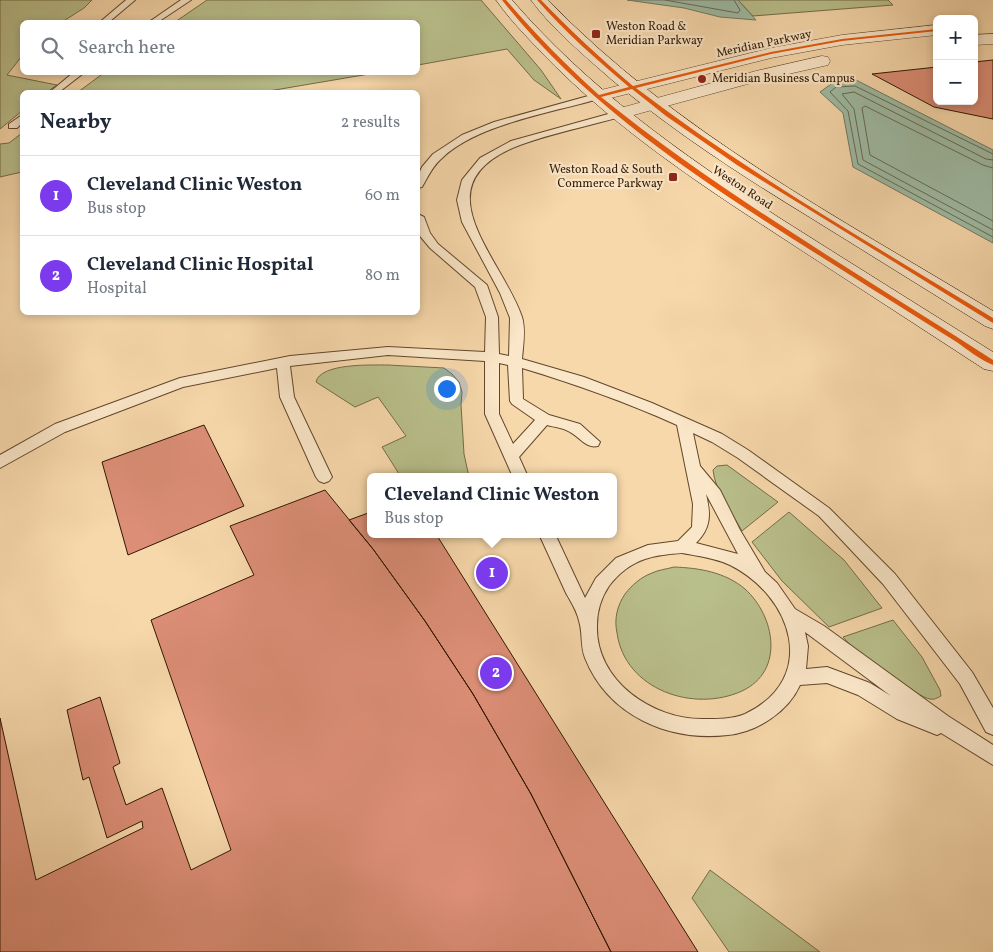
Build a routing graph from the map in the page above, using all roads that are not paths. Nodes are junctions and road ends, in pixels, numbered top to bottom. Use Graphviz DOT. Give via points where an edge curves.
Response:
graph roads {
  1 [pos="131,0"];
  2 [pos="187,0"];
  3 [pos="504,0"];
  4 [pos="539,0"];
  5 [pos="106,20"];
  6 [pos="156,20"];
  7 [pos="993,26"];
  8 [pos="978,27"];
  9 [pos="933,30"];
  10 [pos="993,39"];
  11 [pos="978,40"];
  12 [pos="933,45"];
  13 [pos="858,55"];
  14 [pos="835,59"];
  15 [pos="77,75"];
  16 [pos="632,88"];
  17 [pos="57,90"];
  18 [pos="599,96"];
  19 [pos="654,104"];
  20 [pos="619,114"];
  21 [pos="20,120"];
  22 [pos="12,126"];
  23 [pos="420,179"];
  24 [pos="420,223"];
  25 [pos="993,321"];
  26 [pos="493,357"];
  27 [pos="516,362"];
  28 [pos="283,363"];
  29 [pos="993,363"];
  30 [pos="544,418"];
  31 [pos="683,422"];
  32 [pos="593,442"];
  33 [pos="511,456"];
  34 [pos="0,462"];
  35 [pos="693,467"];
  36 [pos="519,473"];
  37 [pos="324,477"];
  38 [pos="550,538"];
  39 [pos="682,547"];
  40 [pos="761,577"];
  41 [pos="792,616"];
  42 [pos="587,619"];
  43 [pos="794,678"];
  44 [pos="993,726"];
  45 [pos="957,735"];
  46 [pos="993,756"];
  1 -- 5 [label="lane"];
  2 -- 6 [label="lane"];
  3 -- 18 [label="main road, Weston Road" via="535,37"];
  4 -- 16 [label="main road, Weston Road"];
  7 -- 8 [label="main road"];
  9 -- 16 [label="main road, Meridian Parkway" via="803,46"];
  10 -- 11 [label="main road"];
  12 -- 13 [label="main road"];
  14 -- 19 [label="main road, Meridian Parkway"];
  15 -- 17 [label="lane"];
  16 -- 18 [label="main road, Meridian Parkway"];
  16 -- 19 [label="main road, Weston Road"];
  18 -- 20 [label="main road, Weston Road"];
  18 -- 23 [label="lane" via="501,123 464,137 430,164"];
  19 -- 20 [label="main road, Meridian Parkway"];
  19 -- 25 [label="main road, Weston Road" via="764,180"];
  20 -- 27 [label="lane" via="500,149 482,162 466,181 464,215 500,279 517,320"];
  20 -- 29 [label="main road, Weston Road" via="739,200"];
  21 -- 22 [label="lane"];
  24 -- 26 [label="lane" via="434,246 481,285 492,317"];
  26 -- 27 [label="lane"];
  26 -- 28 [label="lane" via="388,351"];
  26 -- 33 [label="lane" via="492,414"];
  27 -- 30 [label="lane" via="514,388 517,402"];
  27 -- 31 [label="lane" via="579,380"];
  28 -- 34 [label="lane" via="180,383 60,428"];
  28 -- 37 [label="lane" via="287,397"];
  30 -- 32 [label="lane" via="575,428"];
  30 -- 33 [label="lane"];
  31 -- 35 [label="lane"];
  31 -- 44 [label="lane" via="743,454 824,512 889,579 966,678"];
  33 -- 36 [label="lane"];
  35 -- 39 [label="lane" via="701,504 700,529"];
  35 -- 40 [label="lane" via="715,494 734,534"];
  38 -- 42 [label="lane"];
  39 -- 40 [label="lane" via="710,551 737,561"];
  39 -- 42 [label="lane" via="636,555 612,570 594,592"];
  40 -- 41 [label="lane"];
  41 -- 43 [label="lane" via="798,636 799,658"];
  41 -- 45 [label="lane" via="828,638"];
  42 -- 43 [label="lane" via="590,649 604,678 629,702 662,721 699,729 735,726 766,712 783,697"];
  43 -- 45 [label="lane" via="827,675 864,689 903,713"];
  45 -- 46 [label="lane"];
}
